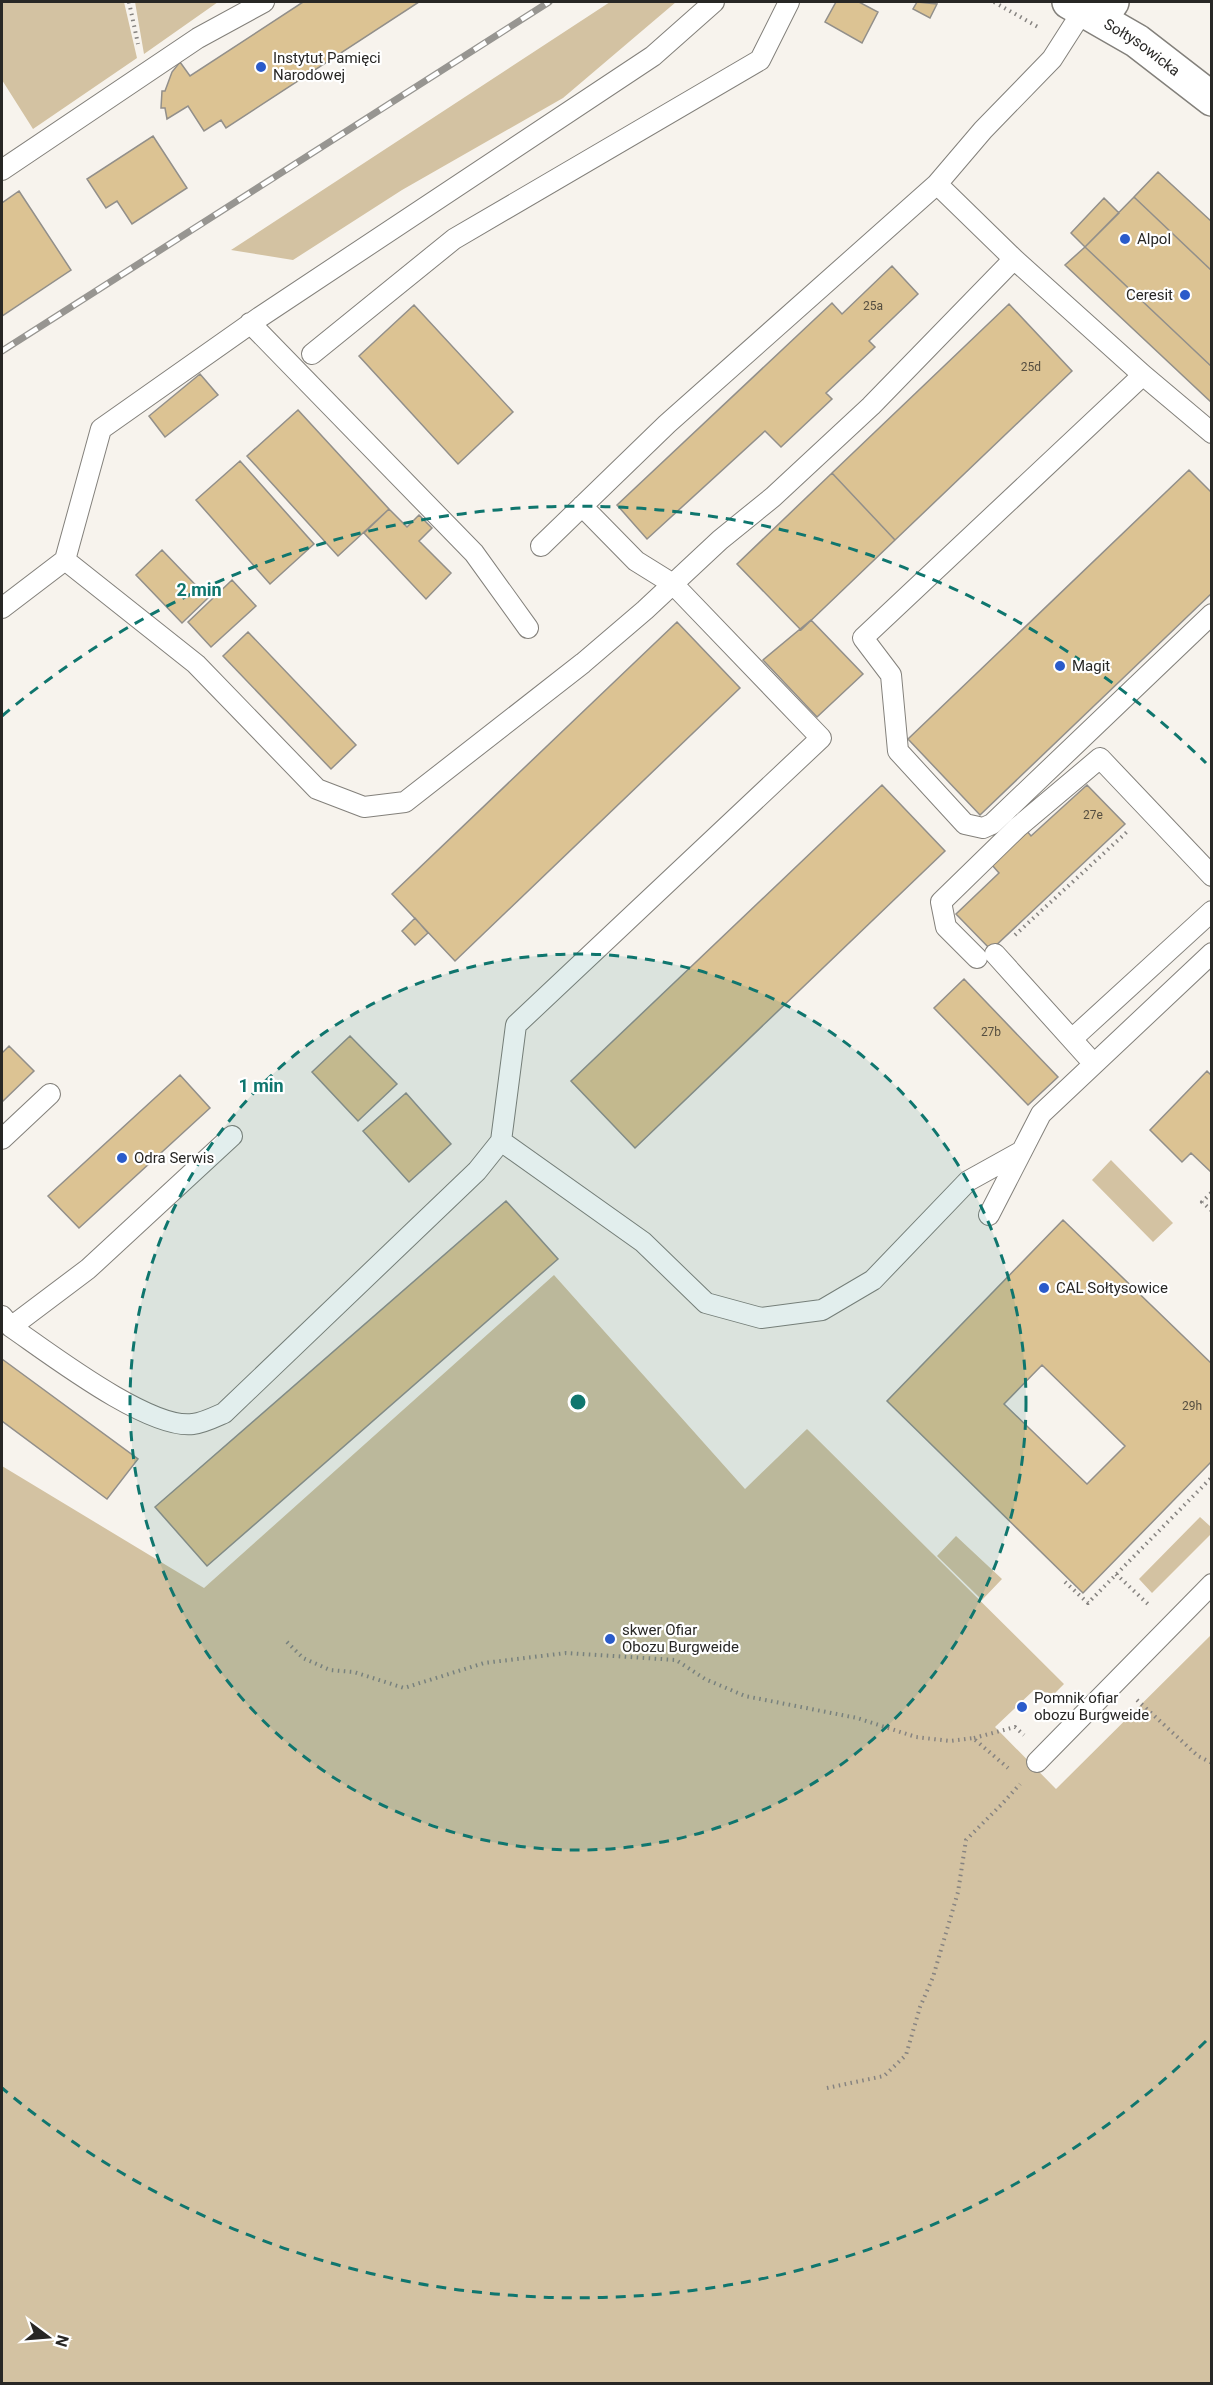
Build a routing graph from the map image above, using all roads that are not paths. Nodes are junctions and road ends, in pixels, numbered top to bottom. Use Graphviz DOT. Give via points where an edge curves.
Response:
graph roads {
  1 [pos="714,2"];
  2 [pos="789,2"];
  3 [pos="251,5"];
  4 [pos="1091,8"];
  5 [pos="1212,99"];
  6 [pos="2,170"];
  7 [pos="937,184"];
  8 [pos="1014,259"];
  9 [pos="250,323"];
  10 [pos="312,354"];
  11 [pos="1143,375"];
  12 [pos="1212,433"];
  13 [pos="582,506"];
  14 [pos="541,546"];
  15 [pos="65,560"];
  16 [pos="673,585"];
  17 [pos="2,609"];
  18 [pos="1212,614"];
  19 [pos="528,628"];
  20 [pos="1212,876"];
  21 [pos="1212,911"];
  22 [pos="1212,953"];
  23 [pos="1072,1040"];
  24 [pos="1094,1064"];
  25 [pos="50,1095"];
  26 [pos="232,1136"];
  27 [pos="2,1139"];
  28 [pos="501,1141"];
  29 [pos="1022,1151"];
  30 [pos="989,1215"];
  31 [pos="6,1321"];
  32 [pos="1212,1584"];
  33 [pos="1037,1762"];
  1 -- 9 [label="lane" via="653,56 620,79"];
  2 -- 10 [label="lane" via="760,60 454,239"];
  3 -- 6 [label="lane"];
  4 -- 5 [label="street, Sołtysowicka"];
  4 -- 7 [label="lane" via="1052,59"];
  7 -- 8 [label="lane"];
  7 -- 13 [label="lane" via="667,424"];
  8 -- 11 [label="lane"];
  8 -- 16 [label="lane" via="871,406"];
  9 -- 15 [label="lane" via="101,429"];
  9 -- 19 [label="lane" via="474,553"];
  11 -- 12 [label="lane"];
  11 -- 18 [label="lane" via="863,638 891,675 898,751 965,824 983,828 993,824"];
  13 -- 14 [label="lane"];
  13 -- 16 [label="lane" via="636,561"];
  15 -- 16 [label="lane" via="196,664 317,789 364,807 405,802 583,663"];
  15 -- 17 [label="lane"];
  16 -- 28 [label="lane" via="821,738 516,1025"];
  20 -- 23 [label="lane" via="1100,758 1018,827 941,902 946,927 986,956"];
  21 -- 23 [label="lane"];
  22 -- 24 [label="lane"];
  23 -- 24 [label="lane"];
  24 -- 29 [label="lane" via="1041,1114"];
  25 -- 27 [label="lane"];
  26 -- 31 [label="lane" via="88,1269"];
  28 -- 29 [label="lane" via="643,1242 706,1303 761,1318 822,1310 873,1280 969,1181"];
  28 -- 31 [label="lane" via="477,1171 224,1413 193,1425 161,1419 112,1396"];
  29 -- 30 [label="lane"];
  32 -- 33 [label="lane"];
}
